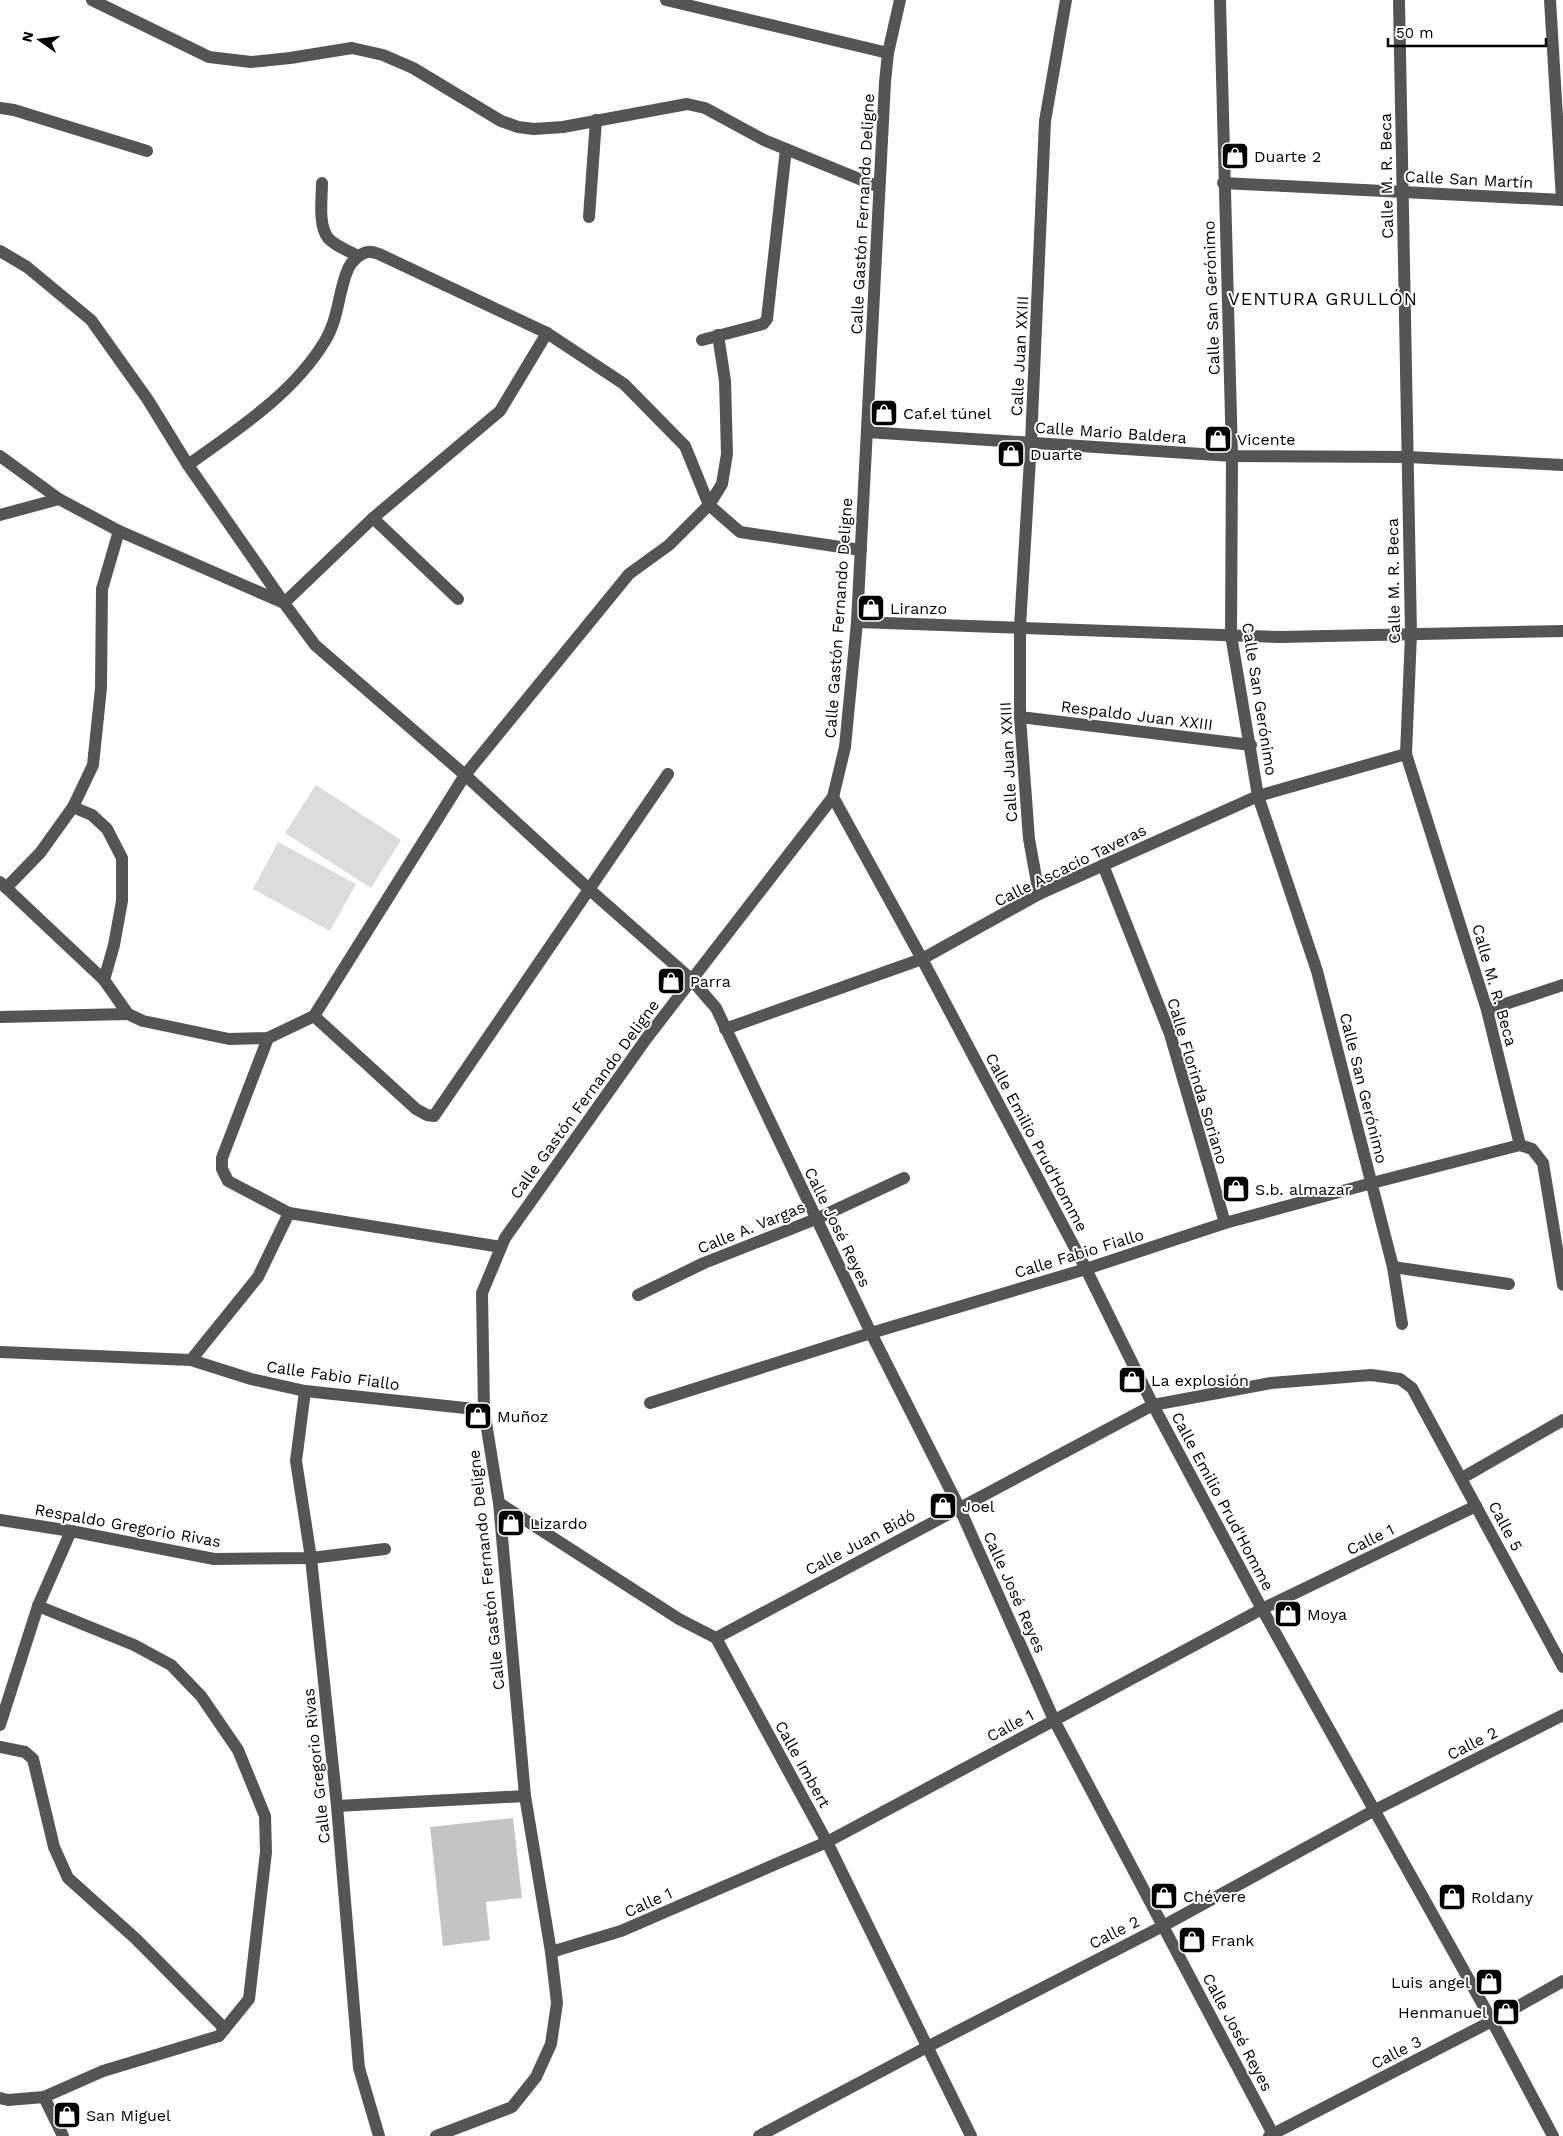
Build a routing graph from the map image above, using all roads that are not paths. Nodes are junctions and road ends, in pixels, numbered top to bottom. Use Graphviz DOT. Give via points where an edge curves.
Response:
graph roads {
  1 [pos="92,0"];
  2 [pos="666,0"];
  3 [pos="900,0"];
  4 [pos="1066,0"];
  5 [pos="1220,0"];
  6 [pos="1399,0"];
  7 [pos="1550,0"];
  8 [pos="888,53"];
  9 [pos="0,108"];
  10 [pos="596,120"];
  11 [pos="786,149"];
  12 [pos="147,151"];
  13 [pos="322,183"];
  14 [pos="1223,183"];
  15 [pos="879,187"];
  16 [pos="1402,191"];
  17 [pos="1563,200"];
  18 [pos="589,218"];
  19 [pos="0,251"];
  20 [pos="358,256"];
  21 [pos="547,333"];
  22 [pos="718,335"];
  23 [pos="702,340"];
  24 [pos="867,432"];
  25 [pos="1031,442"];
  26 [pos="0,456"];
  27 [pos="1232,456"];
  28 [pos="1408,457"];
  29 [pos="188,465"];
  30 [pos="1563,465"];
  31 [pos="59,499"];
  32 [pos="709,506"];
  33 [pos="0,515"];
  34 [pos="373,518"];
  35 [pos="119,531"];
  36 [pos="861,550"];
  37 [pos="458,598"];
  38 [pos="284,603"];
  39 [pos="858,622"];
  40 [pos="1020,627"];
  41 [pos="1563,631"];
  42 [pos="1411,634"];
  43 [pos="1231,635"];
  44 [pos="1020,717"];
  45 [pos="1251,746"];
  46 [pos="1406,754"];
  47 [pos="668,774"];
  48 [pos="464,775"];
  49 [pos="1258,796"];
  50 [pos="833,797"];
  51 [pos="73,807"];
  52 [pos="1103,865"];
  53 [pos="3,885"];
  54 [pos="590,890"];
  55 [pos="1039,894"];
  56 [pos="922,959"];
  57 [pos="691,979"];
  58 [pos="104,980"];
  59 [pos="1563,985"];
  60 [pos="1487,1010"];
  61 [pos="128,1014"];
  62 [pos="0,1016"];
  63 [pos="314,1016"];
  64 [pos="726,1029"];
  65 [pos="268,1038"];
  66 [pos="1520,1145"];
  67 [pos="904,1178"];
  68 [pos="1372,1183"];
  69 [pos="289,1212"];
  70 [pos="816,1219"];
  71 [pos="1225,1224"];
  72 [pos="501,1247"];
  73 [pos="1393,1266"];
  74 [pos="1086,1269"];
  75 [pos="1509,1284"];
  76 [pos="1563,1285"];
  77 [pos="638,1295"];
  78 [pos="1402,1324"];
  79 [pos="871,1333"];
  80 [pos="0,1352"];
  81 [pos="191,1360"];
  82 [pos="305,1391"];
  83 [pos="650,1403"];
  84 [pos="1153,1405"];
  85 [pos="484,1410"];
  86 [pos="1563,1420"];
  87 [pos="1462,1478"];
  88 [pos="499,1503"];
  89 [pos="1476,1506"];
  90 [pos="959,1507"];
  91 [pos="0,1520"];
  92 [pos="71,1531"];
  93 [pos="385,1549"];
  94 [pos="311,1558"];
  95 [pos="38,1606"];
  96 [pos="1262,1609"];
  97 [pos="716,1638"];
  98 [pos="1563,1667"];
  99 [pos="1563,1715"];
  100 [pos="1054,1720"];
  101 [pos="0,1725"];
  102 [pos="0,1747"];
  103 [pos="525,1796"];
  104 [pos="337,1806"];
  105 [pos="1373,1811"];
  106 [pos="827,1842"];
  107 [pos="1163,1926"];
  108 [pos="551,1952"];
  109 [pos="1563,1981"];
  110 [pos="1492,2021"];
  111 [pos="225,2029"];
  112 [pos="926,2047"];
  113 [pos="44,2097"];
  114 [pos="0,2098"];
  115 [pos="1272,2135"];
  116 [pos="62,2136"];
  117 [pos="379,2136"];
  118 [pos="436,2136"];
  119 [pos="760,2136"];
  120 [pos="970,2136"];
  121 [pos="1553,2136"];
  1 -- 10 [label="street" via="209,56 251,62 352,48 383,55 413,68 501,121 518,127 563,127"];
  2 -- 8 [label="street"];
  3 -- 8 [label="street, Calle Gastón Fernando Deligne"];
  4 -- 25 [label="street, Calle Juan XXIII" via="1045,121"];
  5 -- 14 [label="street, Calle San Gerónimo"];
  6 -- 16 [label="street, Calle M. R. Beca"];
  7 -- 17 [label="street"];
  8 -- 15 [label="street, Calle Gastón Fernando Deligne"];
  9 -- 12 [label="street"];
  10 -- 11 [label="street" via="687,104 706,108"];
  10 -- 18 [label="street"];
  11 -- 15 [label="street"];
  11 -- 22 [label="street" via="767,319 763,324"];
  13 -- 20 [label="street" via="322,222 327,237"];
  14 -- 16 [label="street, Calle San Martín"];
  14 -- 27 [label="street, Calle San Gerónimo"];
  15 -- 24 [label="street, Calle Gastón Fernando Deligne"];
  16 -- 17 [label="street, Calle San Martín"];
  16 -- 28 [label="street, Calle M. R. Beca"];
  19 -- 29 [label="street, Calle José Reyes" via="27,268 91,320 148,400"];
  20 -- 21 [label="street" via="368,252 379,254"];
  20 -- 29 [label="street" via="348,268 326,340 308,365 256,417"];
  21 -- 32 [label="street" via="624,384 685,446"];
  21 -- 34 [label="street" via="500,411"];
  22 -- 23 [label="street"];
  22 -- 32 [label="street" via="725,381 727,454 722,484"];
  24 -- 25 [label="street, Calle Mario Baldera"];
  24 -- 36 [label="street, Calle Gastón Fernando Deligne"];
  25 -- 27 [label="street, Calle Mario Baldera"];
  25 -- 40 [label="street, Calle Juan XXIII"];
  26 -- 31 [label="street"];
  27 -- 28 [label="street, Calle Mario Baldera"];
  27 -- 43 [label="street, Calle San Gerónimo"];
  28 -- 30 [label="street, Calle Mario Baldera"];
  28 -- 42 [label="street, Calle M. R. Beca"];
  29 -- 38 [label="street, Calle José Reyes"];
  31 -- 33 [label="street"];
  31 -- 35 [label="street"];
  32 -- 36 [label="street" via="740,532"];
  32 -- 48 [label="street" via="669,545 629,574"];
  34 -- 37 [label="street"];
  34 -- 38 [label="street"];
  35 -- 38 [label="street"];
  35 -- 51 [label="street" via="102,589 100,688 93,765"];
  36 -- 39 [label="street, Calle Gastón Fernando Deligne"];
  38 -- 48 [label="street, Calle José Reyes" via="315,645"];
  39 -- 40 [label="street"];
  39 -- 50 [label="street, Calle Gastón Fernando Deligne" via="845,747"];
  40 -- 43 [label="street"];
  40 -- 44 [label="street, Calle Juan XXIII"];
  41 -- 42 [label="street"];
  42 -- 43 [label="street"];
  42 -- 46 [label="street, Calle M. R. Beca"];
  43 -- 45 [label="street, Calle San Gerónimo"];
  44 -- 45 [label="street, Respaldo Juan XXIII"];
  44 -- 55 [label="street, Calle Juan XXIII" via="1028,839"];
  45 -- 49 [label="street, Calle San Gerónimo"];
  46 -- 49 [label="street, Calle Ascacio Taveras"];
  46 -- 60 [label="street, Calle M. R. Beca"];
  47 -- 54 [label="street"];
  48 -- 54 [label="street, Calle José Reyes"];
  48 -- 63 [label="street"];
  49 -- 52 [label="street, Calle Ascacio Taveras"];
  49 -- 68 [label="street, Calle San Gerónimo" via="1317,971"];
  50 -- 56 [label="street, Calle Emilio Prud'Homme"];
  50 -- 57 [label="street, Calle Gastón Fernando Deligne"];
  51 -- 53 [label="street" via="40,853"];
  51 -- 58 [label="street" via="92,815 107,829 122,858 122,900"];
  52 -- 55 [label="street, Calle Ascacio Taveras"];
  52 -- 71 [label="street, Calle Florinda Soriano" via="1170,1034"];
  53 -- 58 [label="street"];
  54 -- 57 [label="street, Calle José Reyes"];
  54 -- 63 [label="street" via="434,1116 416,1109"];
  55 -- 56 [label="street, Calle Ascacio Taveras"];
  56 -- 64 [label="street, Calle Ascacio Taveras"];
  56 -- 74 [label="street, Calle Emilio Prud'Homme"];
  57 -- 64 [label="street, Calle José Reyes" via="716,1008"];
  57 -- 72 [label="street, Calle Gastón Fernando Deligne" via="646,1038"];
  58 -- 61 [label="street"];
  59 -- 60 [label="street"];
  60 -- 66 [label="street, Calle M. R. Beca"];
  61 -- 62 [label="street"];
  61 -- 65 [label="street" via="143,1021 229,1038"];
  63 -- 65 [label="street"];
  64 -- 70 [label="street, Calle José Reyes"];
  65 -- 69 [label="street" via="222,1158 222,1169 228,1181"];
  66 -- 68 [label="street, Calle Fabio Fiallo"];
  66 -- 76 [label="street" via="1532,1149 1543,1163"];
  67 -- 70 [label="street, Calle A. Vargas"];
  68 -- 71 [label="street, Calle Fabio Fiallo"];
  68 -- 73 [label="street, Calle San Gerónimo"];
  69 -- 72 [label="street"];
  69 -- 81 [label="street" via="258,1277"];
  70 -- 77 [label="street, Calle A. Vargas" via="704,1263"];
  70 -- 79 [label="street, Calle José Reyes"];
  71 -- 74 [label="street, Calle Fabio Fiallo"];
  72 -- 85 [label="street, Calle Gastón Fernando Deligne" via="482,1293"];
  73 -- 75 [label="street"];
  73 -- 78 [label="street, Calle San Gerónimo"];
  74 -- 79 [label="street, Calle Fabio Fiallo"];
  74 -- 84 [label="street, Calle Emilio Prud'Homme"];
  79 -- 83 [label="street, Calle Fabio Fiallo"];
  79 -- 90 [label="street, Calle José Reyes"];
  80 -- 81 [label="street, Calle Fabio Fiallo"];
  81 -- 82 [label="street, Calle Fabio Fiallo" via="251,1379"];
  82 -- 85 [label="street, Calle Fabio Fiallo"];
  82 -- 94 [label="street, Calle Gregorio Rivas" via="296,1461"];
  84 -- 87 [label="street, Calle 5" via="1271,1383 1371,1375 1400,1379 1412,1388"];
  84 -- 90 [label="street, Calle Juan Bidó"];
  84 -- 96 [label="street, Calle Emilio Prud'Homme"];
  85 -- 88 [label="street, Calle Gastón Fernando Deligne"];
  86 -- 87 [label="street"];
  87 -- 89 [label="street, Calle 5"];
  88 -- 97 [label="street" via="679,1619"];
  88 -- 103 [label="street, Calle Gastón Fernando Deligne"];
  89 -- 96 [label="street, Calle 1"];
  89 -- 98 [label="street, Calle 5"];
  90 -- 97 [label="street, Calle Juan Bidó"];
  90 -- 100 [label="street, Calle José Reyes"];
  91 -- 92 [label="street, Respaldo Gregorio Rivas"];
  92 -- 94 [label="street, Respaldo Gregorio Rivas" via="214,1559"];
  92 -- 95 [label="street"];
  93 -- 94 [label="street, Respaldo Gregorio Rivas"];
  94 -- 104 [label="street, Calle Gregorio Rivas"];
  95 -- 101 [label="street"];
  95 -- 111 [label="street" via="134,1645 171,1665 201,1696 238,1750 265,1816 266,1852 249,1999"];
  96 -- 100 [label="street, Calle 1"];
  96 -- 105 [label="street, Calle Emilio Prud'Homme"];
  97 -- 106 [label="street, Calle Imbert"];
  99 -- 105 [label="street, Calle 2"];
  100 -- 106 [label="street, Calle 1"];
  100 -- 107 [label="street, Calle José Reyes"];
  102 -- 111 [label="street" via="25,1752 34,1759 54,1847 68,1878 136,1939"];
  103 -- 104 [label="street"];
  103 -- 108 [label="street, Calle Gastón Fernando Deligne"];
  104 -- 117 [label="street, Calle Gregorio Rivas" via="359,2068"];
  105 -- 107 [label="street, Calle 2"];
  105 -- 110 [label="street, Calle Emilio Prud'Homme"];
  106 -- 108 [label="street, Calle 1" via="621,1932"];
  106 -- 112 [label="street, Calle Imbert"];
  107 -- 112 [label="street, Calle 2"];
  107 -- 115 [label="street, Calle José Reyes"];
  108 -- 118 [label="street, Calle Gastón Fernando Deligne" via="557,2003 551,2044 536,2077 512,2107"];
  109 -- 110 [label="street, Calle 3"];
  110 -- 115 [label="street, Calle 3"];
  110 -- 121 [label="street, Calle Emilio Prud'Homme"];
  111 -- 113 [label="street" via="219,2036 102,2071"];
  112 -- 119 [label="street, Calle 2"];
  112 -- 120 [label="street, Calle Imbert"];
  113 -- 114 [label="street"];
  113 -- 116 [label="street"];
}
